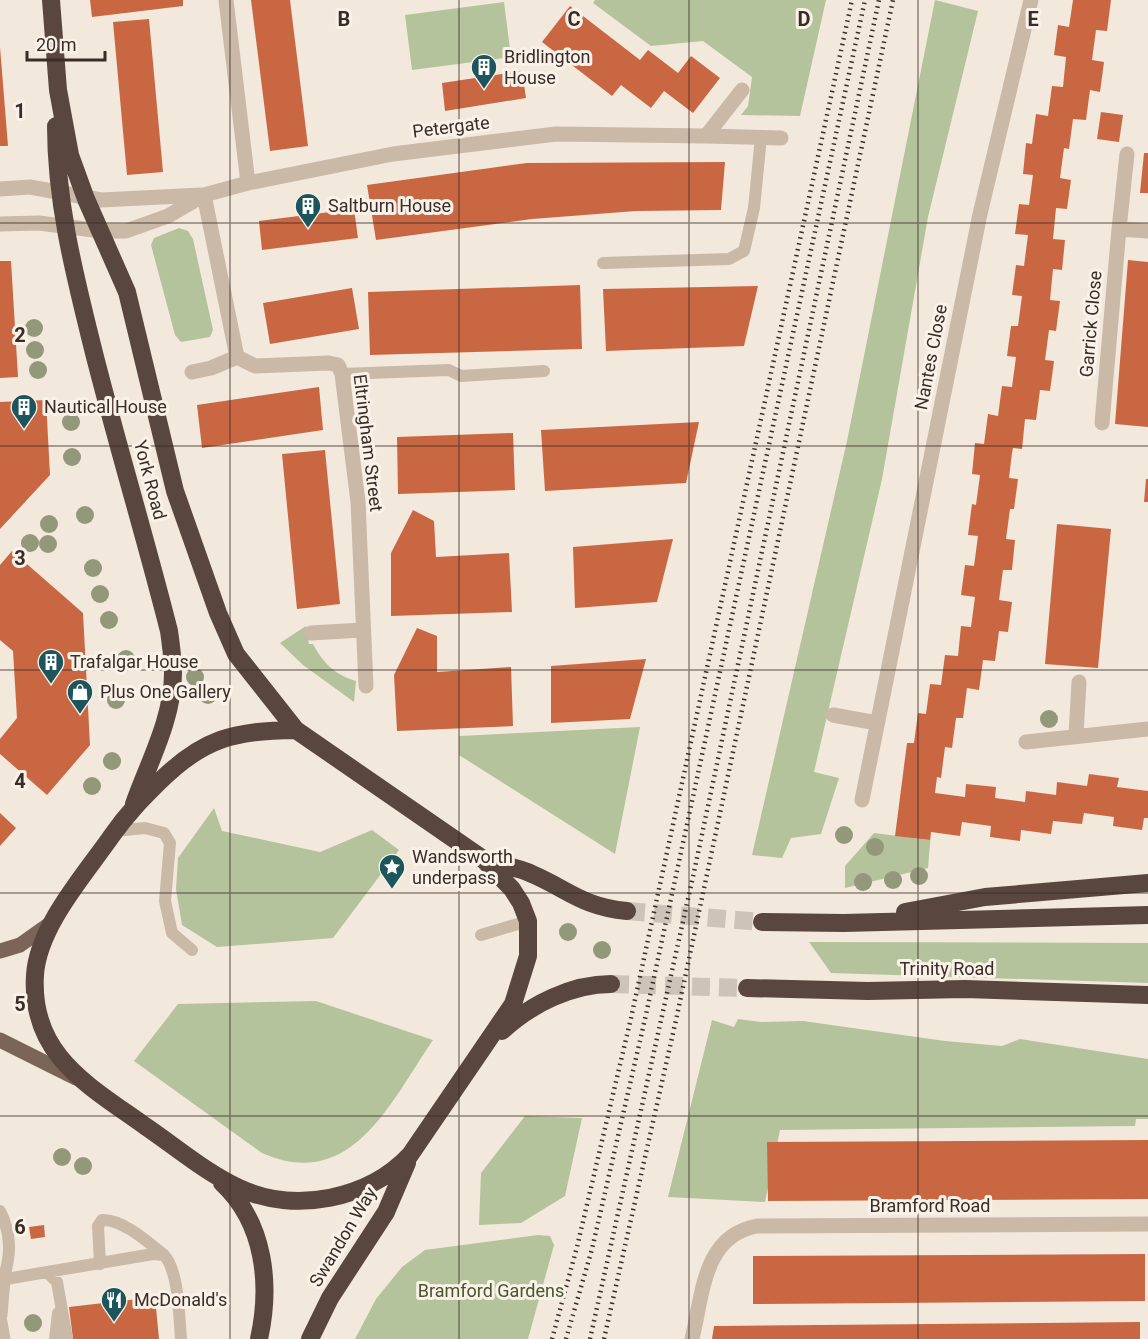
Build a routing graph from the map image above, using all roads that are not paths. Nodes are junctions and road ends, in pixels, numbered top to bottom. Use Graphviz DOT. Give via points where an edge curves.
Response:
graph roads {
  1 [pos="51,0"];
  2 [pos="226,0"];
  3 [pos="1031,0"];
  4 [pos="58,90"];
  5 [pos="742,90"];
  6 [pos="706,136"];
  7 [pos="761,137"];
  8 [pos="781,138"];
  9 [pos="1127,154"];
  10 [pos="248,183"];
  11 [pos="0,189"];
  12 [pos="59,194"];
  13 [pos="204,195"];
  14 [pos="86,199"];
  15 [pos="0,224"];
  16 [pos="64,227"];
  17 [pos="1119,229"];
  18 [pos="101,231"];
  19 [pos="1148,231"];
  20 [pos="603,263"];
  21 [pos="237,357"];
  22 [pos="192,372"];
  23 [pos="544,372"];
  24 [pos="342,374"];
  25 [pos="1102,423"];
  26 [pos="362,630"];
  27 [pos="311,633"];
  28 [pos="1079,682"];
  29 [pos="366,686"];
  30 [pos="833,715"];
  31 [pos="878,723"];
  32 [pos="1148,729"];
  33 [pos="296,730"];
  34 [pos="1076,735"];
  35 [pos="1026,742"];
  36 [pos="862,800"];
  37 [pos="134,805"];
  38 [pos="115,831"];
  39 [pos="483,859"];
  40 [pos="1148,883"];
  41 [pos="627,911"];
  42 [pos="1148,915"];
  43 [pos="528,921"];
  44 [pos="762,922"];
  45 [pos="51,923"];
  46 [pos="844,923"];
  47 [pos="481,935"];
  48 [pos="192,950"];
  49 [pos="0,951"];
  50 [pos="612,984"];
  51 [pos="747,988"];
  52 [pos="1095,994"];
  53 [pos="1148,995"];
  54 [pos="1148,1007"];
  55 [pos="0,1040"];
  56 [pos="483,1052"];
  57 [pos="82,1080"];
  58 [pos="411,1155"];
  59 [pos="212,1173"];
  60 [pos="0,1211"];
  61 [pos="1148,1224"];
  62 [pos="164,1256"];
  63 [pos="100,1264"];
  64 [pos="48,1273"];
  65 [pos="1,1280"];
  66 [pos="60,1304"];
  67 [pos="0,1315"];
  68 [pos="55,1339"];
  69 [pos="67,1339"];
  70 [pos="181,1339"];
  71 [pos="259,1339"];
  72 [pos="310,1339"];
  73 [pos="692,1339"];
  1 -- 4 [label="highway, York Road"];
  2 -- 10 [label="street"];
  3 -- 31 [label="street, Nantes Close" via="980,214"];
  4 -- 12 [label="highway, York Road"];
  4 -- 14 [label="highway, York Road" via="70,155"];
  5 -- 6 [label="street"];
  6 -- 7 [label="street, Petergate"];
  6 -- 10 [label="street, Petergate" via="556,134 393,154"];
  7 -- 8 [label="street, Petergate"];
  7 -- 20 [label="lane" via="754,208 744,251 729,259"];
  9 -- 17 [label="street, Garrick Close"];
  10 -- 13 [label="street, Petergate"];
  11 -- 12 [label="street, Petergate" via="30,187"];
  12 -- 14 [label="street, Petergate"];
  12 -- 16 [label="highway, York Road"];
  13 -- 14 [label="street, Petergate"];
  13 -- 18 [label="street, Petergate" via="138,229"];
  13 -- 21 [label="street"];
  14 -- 18 [label="highway, York Road"];
  15 -- 16 [label="street, Petergate"];
  16 -- 18 [label="street, Petergate"];
  16 -- 37 [label="highway, York Road" via="169,631 172,690"];
  17 -- 19 [label="street"];
  17 -- 25 [label="street, Garrick Close"];
  18 -- 33 [label="highway, York Road" via="133,311 165,457 218,613 236,654"];
  21 -- 22 [label="street"];
  21 -- 24 [label="street, Eltringham Street" via="255,366 329,363 338,365"];
  23 -- 24 [label="lane" via="461,376 449,370"];
  24 -- 26 [label="street, Eltringham Street" via="358,502"];
  26 -- 27 [label="street"];
  26 -- 29 [label="street, Eltringham Street"];
  28 -- 34 [label="street"];
  30 -- 31 [label="street"];
  31 -- 36 [label="street, Nantes Close"];
  32 -- 34 [label="street"];
  33 -- 37 [label="highway" via="239,734 204,746"];
  33 -- 39 [label="highway, York Road"];
  34 -- 35 [label="street"];
  37 -- 38 [label="highway"];
  38 -- 45 [label="highway"];
  38 -- 48 [label="lane" via="145,828 164,833 170,843 165,901 172,933"];
  39 -- 41 [label="highway" via="532,873 583,902"];
  39 -- 43 [label="highway" via="512,889"];
  40 -- 46 [label="highway" via="985,897"];
  42 -- 46 [label="highway"];
  43 -- 47 [label="lane"];
  43 -- 56 [label="highway" via="528,956 523,979 513,1004"];
  44 -- 46 [label="highway"];
  45 -- 49 [label="main road" via="20,945"];
  45 -- 57 [label="highway" via="35,972 37,1014 53,1051"];
  50 -- 56 [label="highway" via="590,984 531,1008"];
  51 -- 52 [label="highway, Trinity Road"];
  52 -- 53 [label="highway, Trinity Road"];
  52 -- 54 [label="highway"];
  55 -- 57 [label="main road"];
  56 -- 58 [label="highway"];
  57 -- 59 [label="highway"];
  58 -- 59 [label="highway" via="380,1182 321,1199 260,1196"];
  58 -- 72 [label="highway, Swandon Way" via="386,1212 330,1298"];
  59 -- 71 [label="highway" via="236,1199 262,1254 266,1291"];
  60 -- 65 [label="lane" via="10,1243 9,1261"];
  61 -- 73 [label="street, Bramford Road" via="757,1226 736,1232 719,1246 709,1269"];
  62 -- 63 [label="lane" via="153,1254"];
  62 -- 63 [label="lane" via="124,1228 102,1220 98,1226"];
  62 -- 70 [label="lane" via="170,1261 175,1285"];
  63 -- 64 [label="lane"];
  64 -- 65 [label="lane"];
  64 -- 66 [label="lane" via="57,1282"];
  65 -- 67 [label="street"];
  66 -- 68 [label="lane"];
  66 -- 69 [label="lane"];
}
